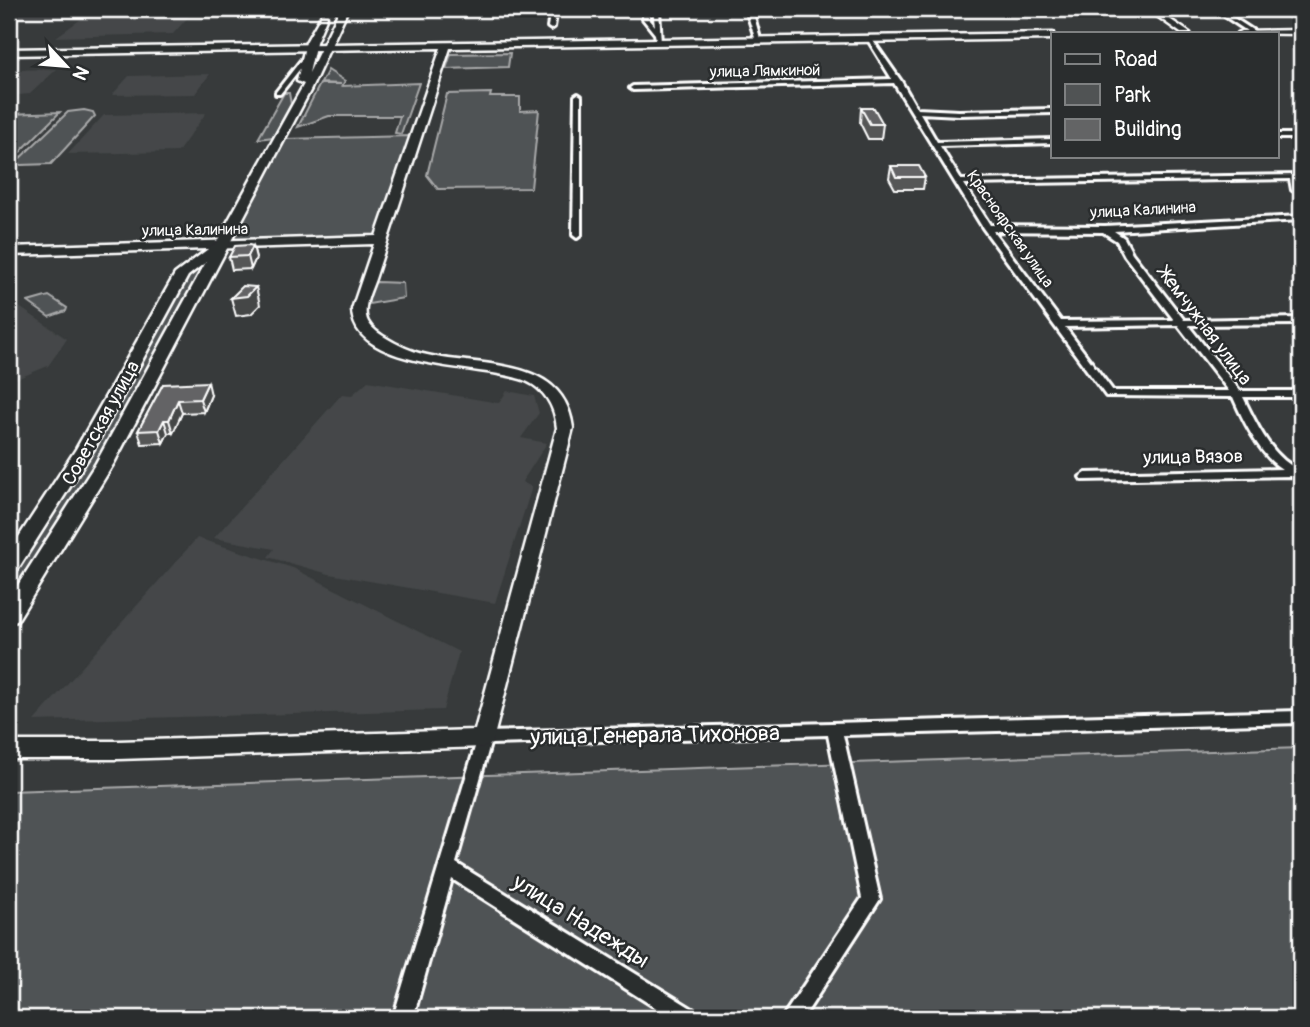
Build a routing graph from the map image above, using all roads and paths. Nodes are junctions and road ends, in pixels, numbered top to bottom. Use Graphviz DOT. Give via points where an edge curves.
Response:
graph roads {
  1 [pos="330,9"];
  2 [pos="344,9"];
  3 [pos="554,9"];
  4 [pos="646,9"];
  5 [pos="656,9"];
  6 [pos="749,9"];
  7 [pos="1151,9"];
  8 [pos="1217,9"];
  9 [pos="1281,9"];
  10 [pos="1301,21"];
  11 [pos="551,27"];
  12 [pos="1185,32"];
  13 [pos="1252,32"];
  14 [pos="1278,32"];
  15 [pos="1301,32"];
  16 [pos="1051,36"];
  17 [pos="659,39"];
  18 [pos="872,40"];
  19 [pos="759,41"];
  20 [pos="447,44"];
  21 [pos="325,46"];
  22 [pos="309,51"];
  23 [pos="9,52"];
  24 [pos="898,81"];
  25 [pos="633,88"];
  26 [pos="278,93"];
  27 [pos="578,96"];
  28 [pos="915,111"];
  29 [pos="1051,111"];
  30 [pos="292,113"];
  31 [pos="1278,136"];
  32 [pos="1301,136"];
  33 [pos="1051,141"];
  34 [pos="935,144"];
  35 [pos="1298,177"];
  36 [pos="957,182"];
  37 [pos="1301,193"];
  38 [pos="1301,218"];
  39 [pos="987,228"];
  40 [pos="1105,229"];
  41 [pos="577,235"];
  42 [pos="381,240"];
  43 [pos="221,245"];
  44 [pos="9,251"];
  45 [pos="1301,321"];
  46 [pos="1059,324"];
  47 [pos="1182,325"];
  48 [pos="1236,393"];
  49 [pos="1301,394"];
  50 [pos="1300,474"];
  51 [pos="1086,477"];
  52 [pos="9,567"];
  53 [pos="9,616"];
  54 [pos="1301,717"];
  55 [pos="835,731"];
  56 [pos="484,738"];
  57 [pos="9,750"];
  58 [pos="446,866"];
  59 [pos="403,1018"];
  60 [pos="689,1018"];
  61 [pos="792,1018"];
  1 -- 22 [label="main road, Советская улица"];
  2 -- 21 [label="main road, Советская улица"];
  3 -- 11 [label="street"];
  4 -- 17 [label="street" via="646,19"];
  5 -- 17 [label="street"];
  6 -- 19 [label="street"];
  7 -- 12 [label="street"];
  8 -- 13 [label="street"];
  9 -- 10 [label="street"];
  14 -- 15 [label="main road"];
  16 -- 18 [label="main road"];
  17 -- 19 [label="main road"];
  17 -- 20 [label="main road"];
  18 -- 19 [label="main road"];
  18 -- 24 [label="street, Красноярская улица"];
  20 -- 21 [label="main road"];
  20 -- 42 [label="main road"];
  21 -- 22 [label="main road"];
  21 -- 30 [label="main road, Советская улица"];
  22 -- 23 [label="main road"];
  22 -- 26 [label="street"];
  22 -- 30 [label="main road, Советская улица"];
  24 -- 25 [label="street, улица Лямкиной"];
  24 -- 28 [label="street, Красноярская улица"];
  27 -- 41 [label="street"];
  28 -- 29 [label="street"];
  28 -- 34 [label="street, Красноярская улица"];
  30 -- 43 [label="main road, Советская улица"];
  31 -- 32 [label="street"];
  33 -- 34 [label="street"];
  34 -- 36 [label="street, Красноярская улица"];
  35 -- 36 [label="street"];
  35 -- 37 [label="street" via="1296,190"];
  36 -- 39 [label="street, Красноярская улица"];
  38 -- 40 [label="street, улица Калинина"];
  39 -- 40 [label="street, улица Калинина"];
  39 -- 46 [label="street, Красноярская улица"];
  40 -- 47 [label="street, Жемчужная улица" via="1121,240"];
  42 -- 43 [label="main road, улица Калинина"];
  42 -- 56 [label="main road" via="359,309 359,320 370,334 423,359 534,379 558,400 563,411 565,428"];
  43 -- 44 [label="main road, улица Калинина"];
  43 -- 52 [label="main road, Советская улица" via="182,274 85,449"];
  43 -- 53 [label="main road, Советская улица" via="105,463"];
  45 -- 47 [label="street"];
  46 -- 47 [label="street"];
  46 -- 48 [label="street, Красноярская улица" via="1110,394"];
  47 -- 48 [label="street, Жемчужная улица"];
  48 -- 49 [label="street"];
  48 -- 50 [label="street, Жемчужная улица" via="1277,461"];
  50 -- 51 [label="street, улица Вязов"];
  54 -- 55 [label="street, улица Генерала Тихонова"];
  55 -- 56 [label="street, улица Генерала Тихонова"];
  55 -- 61 [label="street" via="871,899"];
  56 -- 57 [label="main road, улица Генерала Тихонова"];
  56 -- 58 [label="street"];
  58 -- 59 [label="street"];
  58 -- 60 [label="street, улица Надежды"];
}
